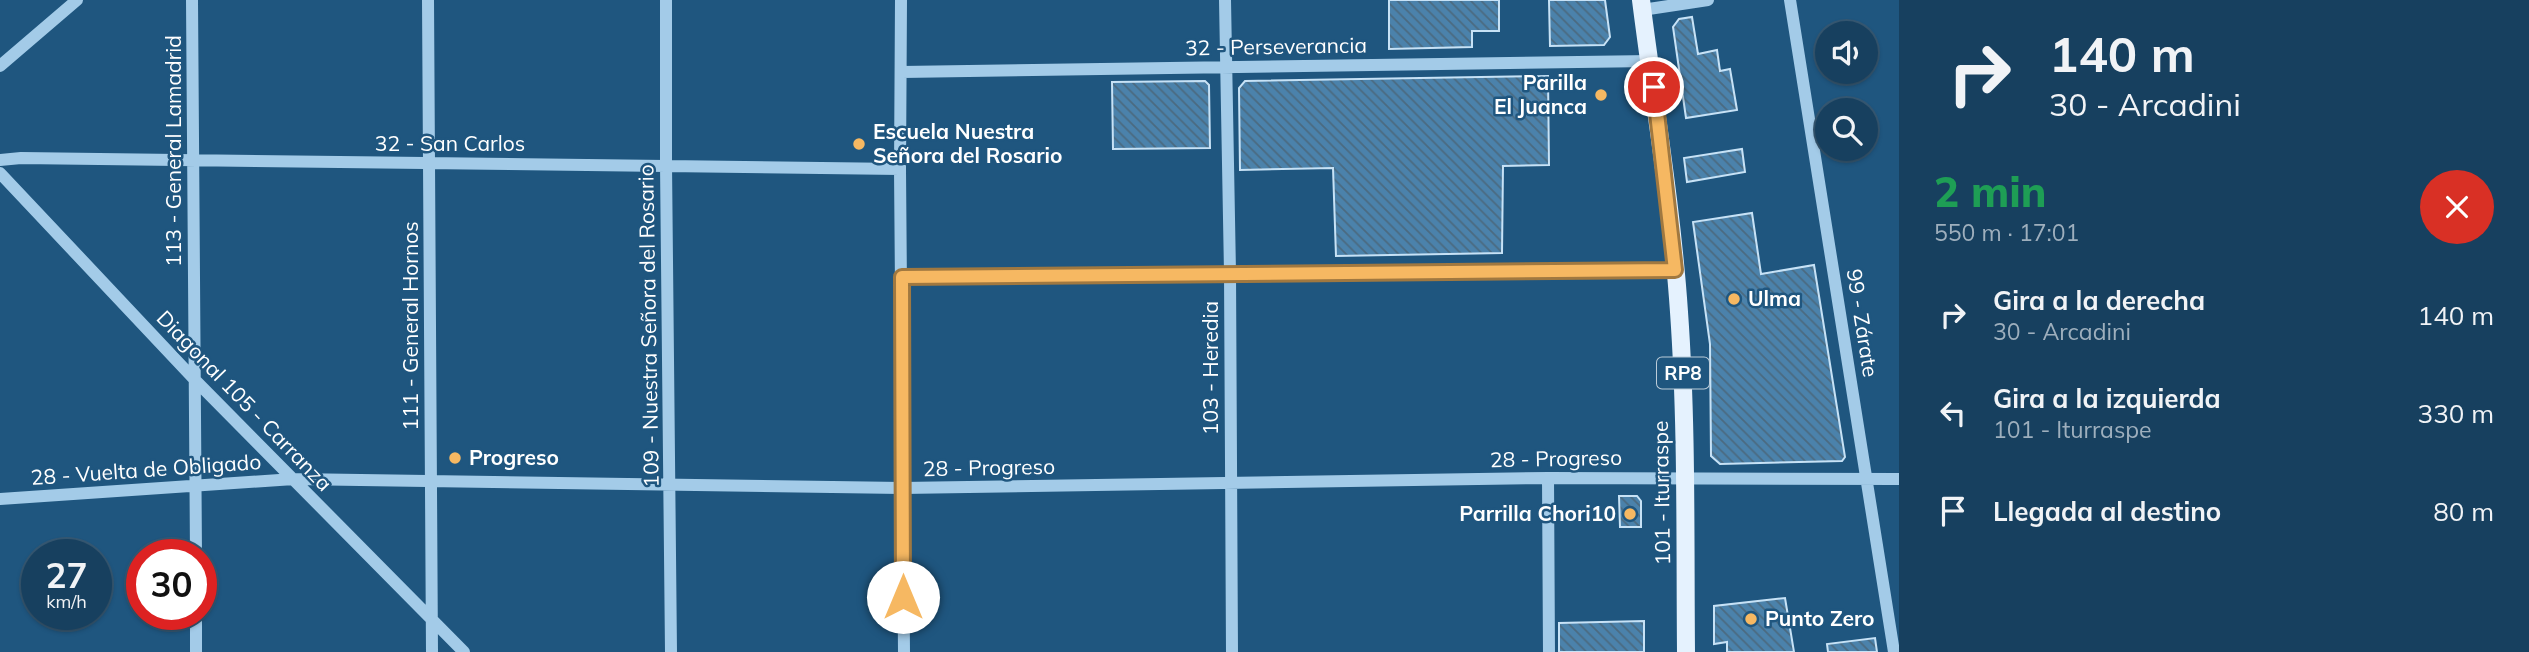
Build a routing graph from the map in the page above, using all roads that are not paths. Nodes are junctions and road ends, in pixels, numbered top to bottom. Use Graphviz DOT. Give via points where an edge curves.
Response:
graph roads {
  1 [pos="77,0"];
  2 [pos="192,0"];
  3 [pos="428,0"];
  4 [pos="666,0"];
  5 [pos="901,0"];
  6 [pos="1225,0"];
  7 [pos="1708,0"];
  8 [pos="1790,0"];
  9 [pos="1642,5"];
  10 [pos="62,6"];
  11 [pos="1651,61"];
  12 [pos="0,66"];
  13 [pos="1228,67"];
  14 [pos="902,72"];
  15 [pos="0,160"];
  16 [pos="193,161"];
  17 [pos="429,164"];
  18 [pos="666,164"];
  19 [pos="900,169"];
  20 [pos="0,173"];
  21 [pos="1675,270"];
  22 [pos="1230,273"];
  23 [pos="902,277"];
  24 [pos="194,379"];
  25 [pos="1685,477"];
  26 [pos="1548,478"];
  27 [pos="1867,479"];
  28 [pos="1899,479"];
  29 [pos="294,480"];
  30 [pos="430,481"];
  31 [pos="1231,484"];
  32 [pos="196,485"];
  33 [pos="671,485"];
  34 [pos="902,488"];
  35 [pos="0,499"];
  36 [pos="196,539"];
  37 [pos="432,621"];
  38 [pos="196,630"];
  39 [pos="196,652"];
  40 [pos="432,652"];
  41 [pos="464,652"];
  42 [pos="671,652"];
  43 [pos="904,652"];
  44 [pos="1232,652"];
  45 [pos="1549,652"];
  46 [pos="1686,652"];
  47 [pos="1894,652"];
  1 -- 10 [label="street"];
  2 -- 16 [label="street, 113 - General Lamadrid"];
  3 -- 17 [label="street, 111 - General Hornos"];
  4 -- 18 [label="street, 109 - Nuestra Señora del Rosario"];
  5 -- 14 [label="street"];
  6 -- 13 [label="street, 103 - Heredia"];
  7 -- 9 [label="street"];
  8 -- 27 [label="street, 99 - Zárate"];
  9 -- 11 [label="main road, 101 - Iturraspe / RP8"];
  10 -- 12 [label="street"];
  11 -- 13 [label="street, 32 - Perseverancia"];
  11 -- 21 [label="main road, 101 - Iturraspe / RP8"];
  13 -- 14 [label="street, 32 - Perseverancia"];
  13 -- 22 [label="street, 103 - Heredia"];
  14 -- 19 [label="street"];
  15 -- 16 [label="street, 32 - San Carlos"];
  16 -- 17 [label="street, 32 - San Carlos"];
  16 -- 24 [label="street, 113 - General Lamadrid"];
  17 -- 18 [label="street, 32 - San Carlos"];
  17 -- 30 [label="street, 111 - General Hornos"];
  18 -- 19 [label="street, 32 - San Carlos"];
  18 -- 33 [label="street, 109 - Nuestra Señora del Rosario"];
  19 -- 23 [label="street"];
  20 -- 24 [label="street, Diagonal 105 - Carranza"];
  21 -- 22 [label="street"];
  21 -- 25 [label="main road, 101 - Iturraspe / RP8"];
  22 -- 23 [label="street"];
  22 -- 31 [label="street, 103 - Heredia"];
  23 -- 34 [label="street"];
  24 -- 29 [label="street, Diagonal 105 - Carranza"];
  24 -- 32 [label="street, 113 - General Lamadrid"];
  25 -- 26 [label="street, 28 - Progreso"];
  25 -- 27 [label="street, 28 - Progreso"];
  25 -- 46 [label="main road, 101 - Iturraspe / RP8"];
  26 -- 31 [label="street, 28 - Progreso"];
  26 -- 45 [label="street"];
  27 -- 28 [label="street, 28 - Progreso"];
  27 -- 47 [label="street, 99 - Zárate"];
  29 -- 30 [label="street, 28 - Progreso"];
  29 -- 32 [label="street, 28 - Vuelta de Obligado"];
  29 -- 37 [label="street, Diagonal 105 - Carranza"];
  30 -- 33 [label="street, 28 - Progreso"];
  30 -- 37 [label="street, 111 - General Hornos"];
  31 -- 34 [label="street, 28 - Progreso"];
  31 -- 44 [label="street, 103 - Heredia"];
  32 -- 35 [label="street, 28 - Vuelta de Obligado"];
  32 -- 36 [label="street, 113 - General Lamadrid"];
  33 -- 34 [label="street, 28 - Progreso"];
  33 -- 42 [label="street, 109 - Nuestra Señora del Rosario"];
  34 -- 43 [label="street"];
  37 -- 40 [label="street, 111 - General Hornos"];
  37 -- 41 [label="street, Diagonal 105 - Carranza"];
  38 -- 39 [label="street"];
}
